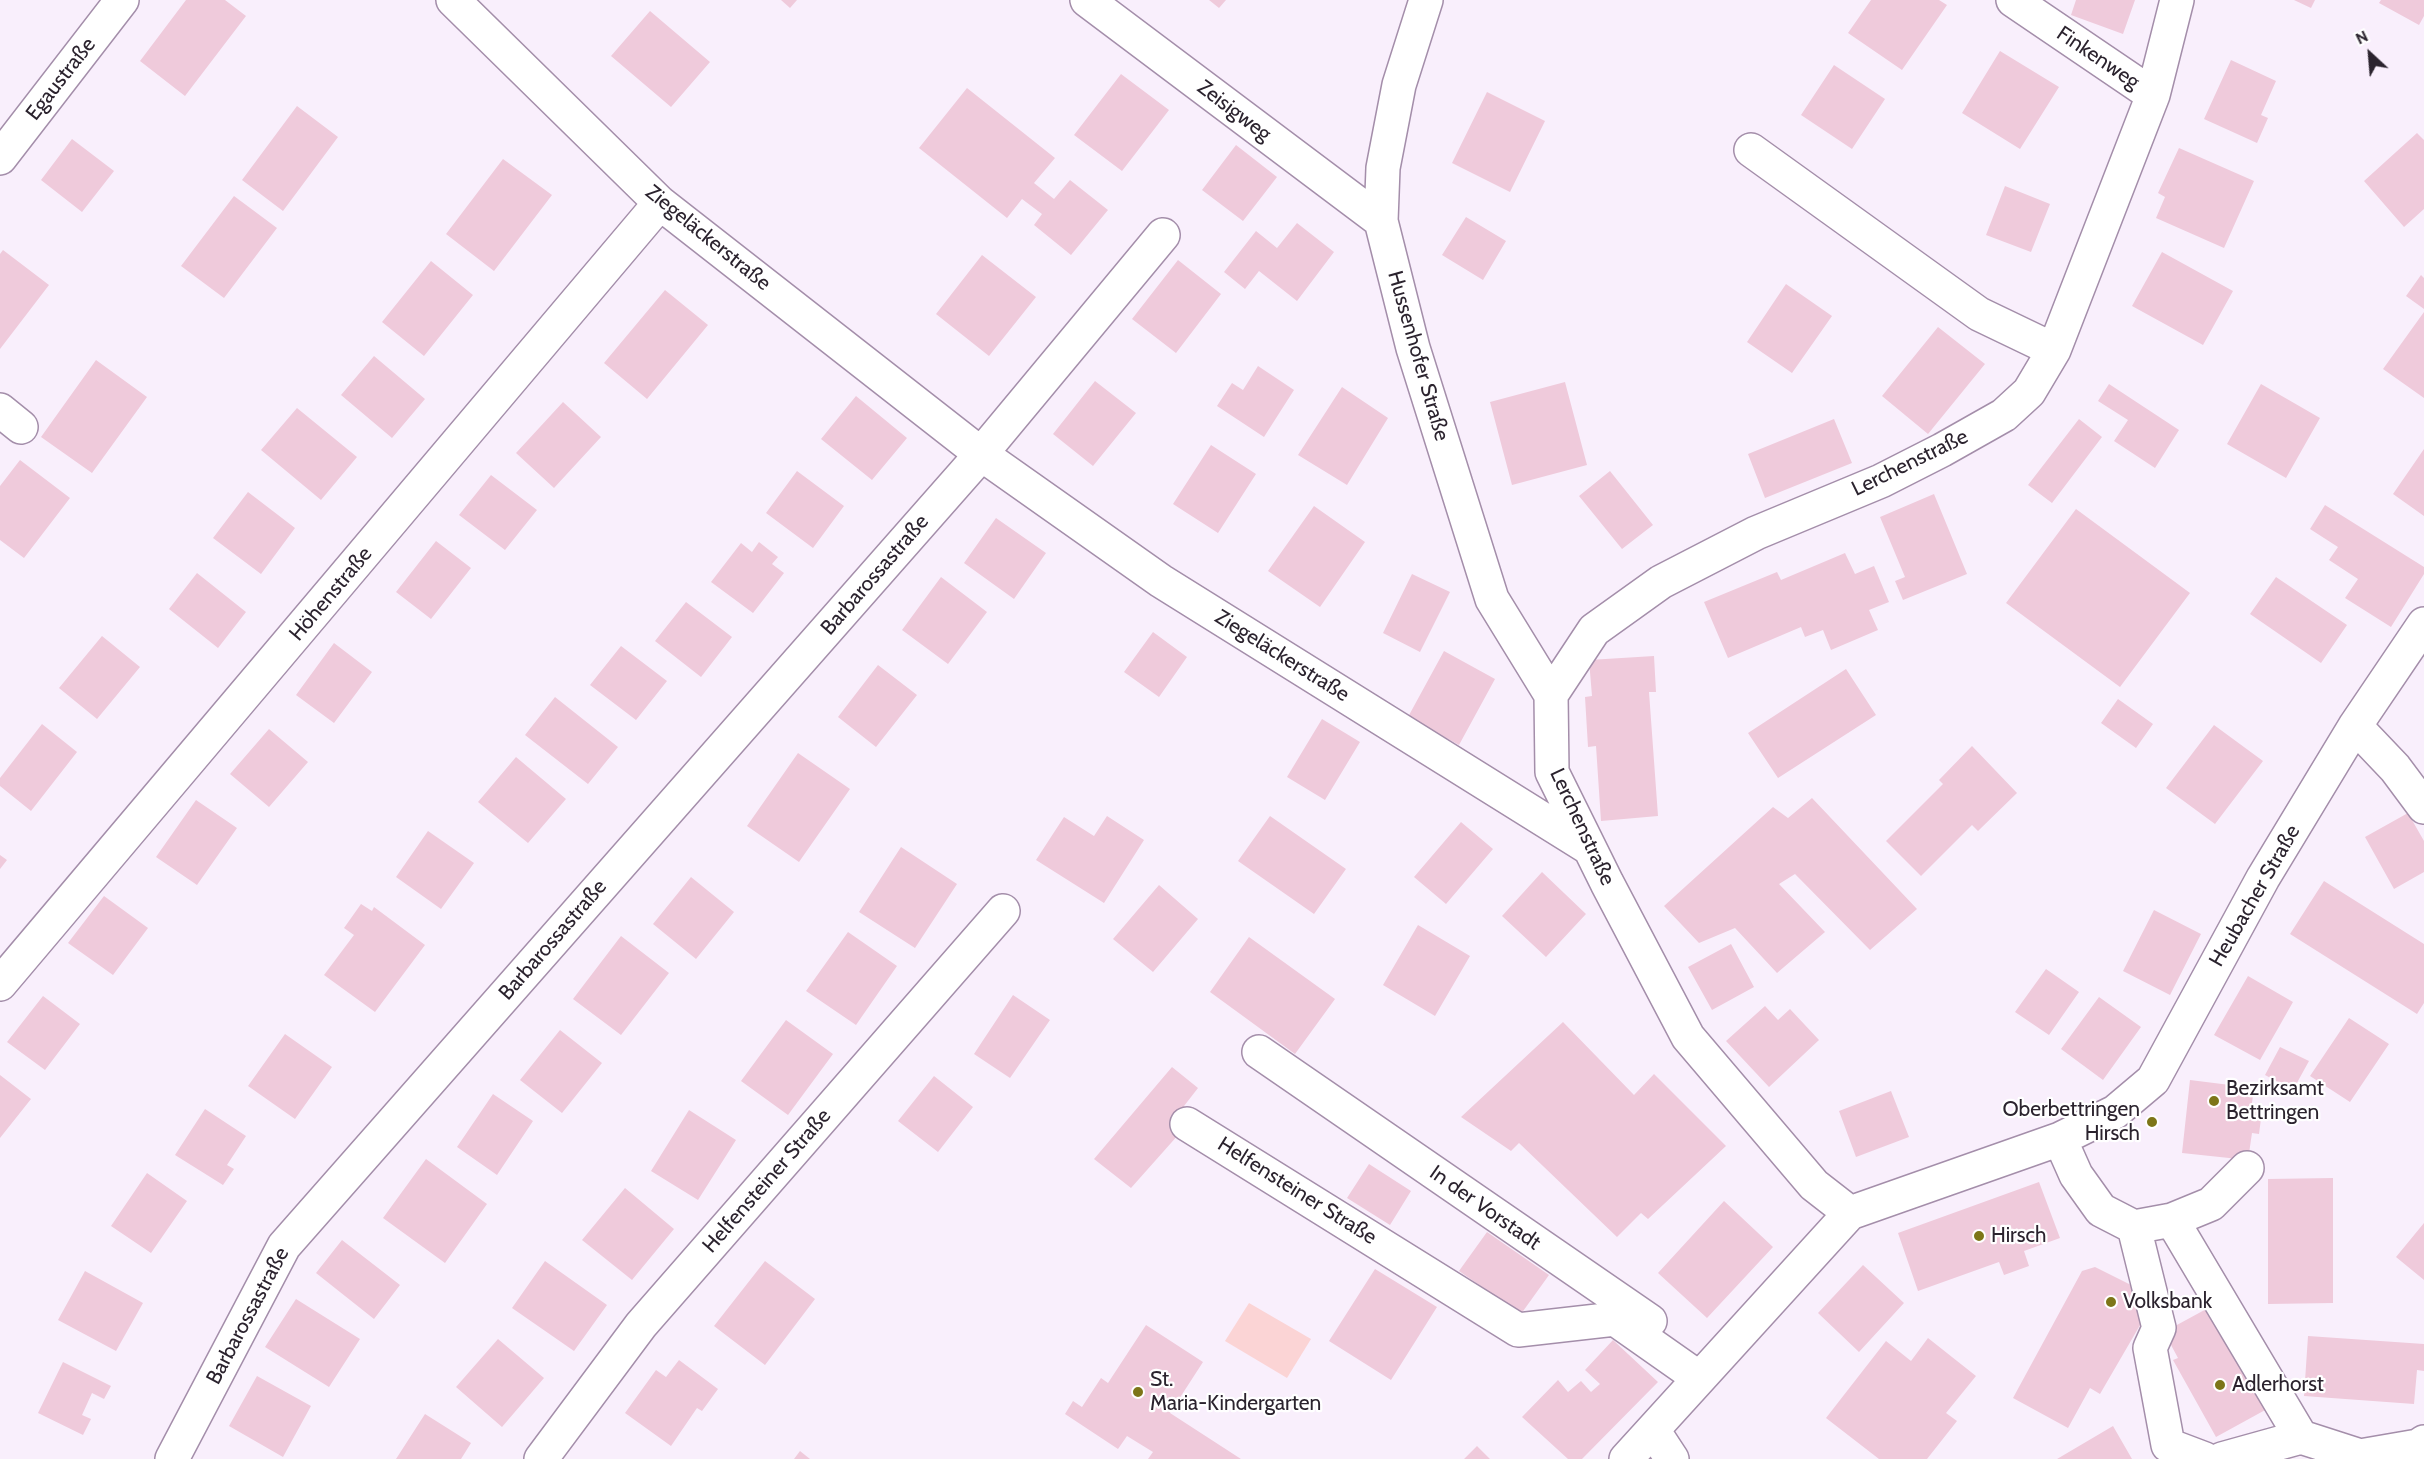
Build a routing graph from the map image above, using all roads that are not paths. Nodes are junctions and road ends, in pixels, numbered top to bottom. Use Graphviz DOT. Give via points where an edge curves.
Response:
graph roads {
  1 [pos="122,0"];
  2 [pos="453,0"];
  3 [pos="1087,0"];
  4 [pos="1426,0"];
  5 [pos="2013,0"];
  6 [pos="2177,0"];
  7 [pos="2153,95"];
  8 [pos="1751,150"];
  9 [pos="0,158"];
  10 [pos="660,203"];
  11 [pos="1382,221"];
  12 [pos="1163,235"];
  13 [pos="2054,350"];
  14 [pos="981,454"];
  15 [pos="2424,624"];
  16 [pos="1551,695"];
  17 [pos="2355,726"];
  18 [pos="2424,807"];
  19 [pos="1589,848"];
  20 [pos="1003,911"];
  21 [pos="0,984"];
  22 [pos="1259,1052"];
  23 [pos="1187,1124"];
  24 [pos="2060,1138"];
  25 [pos="2247,1168"];
  26 [pos="1850,1214"];
  27 [pos="2172,1220"];
  28 [pos="2134,1227"];
  29 [pos="1706,1371"];
  30 [pos="1653,1430"];
  31 [pos="2301,1437"];
  32 [pos="2424,1442"];
  33 [pos="2359,1457"];
  34 [pos="172,1459"];
  35 [pos="541,1459"];
  36 [pos="1626,1459"];
  37 [pos="1672,1459"];
  38 [pos="2205,1459"];
  39 [pos="2222,1459"];
  1 -- 9 [label="street, Egaustraße"];
  2 -- 10 [label="street, Ziegeläckerstraße"];
  3 -- 11 [label="street, Zeisigweg"];
  4 -- 11 [label="street, Hussenhofer Straße" via="1397,95 1383,168"];
  5 -- 7 [label="street, Finkenweg"];
  6 -- 7 [label="street, Lerchenstraße"];
  7 -- 13 [label="street, Lerchenstraße"];
  8 -- 13 [label="street" via="1979,314"];
  10 -- 14 [label="street, Ziegeläckerstraße"];
  10 -- 21 [label="street, Höhenstraße"];
  11 -- 16 [label="street, Hussenhofer Straße" via="1413,348 1492,599"];
  12 -- 14 [label="street"];
  13 -- 16 [label="street, Lerchenstraße" via="2029,392 2004,415 1881,481 1756,533 1661,582 1594,630"];
  14 -- 19 [label="street, Ziegeläckerstraße" via="1161,581"];
  14 -- 34 [label="street, Barbarossastraße" via="284,1246"];
  15 -- 17 [label="street, Heubacher Straße"];
  16 -- 19 [label="street, Lerchenstraße" via="1551,772"];
  17 -- 18 [label="street" via="2395,768"];
  17 -- 24 [label="street, Heubacher Straße" via="2263,878 2153,1080 2115,1112"];
  19 -- 26 [label="street, Lerchenstraße" via="1688,1037 1814,1185"];
  20 -- 35 [label="street, Helfensteiner Straße" via="641,1325"];
  22 -- 29 [label="street, In der Vorstadt"];
  23 -- 29 [label="street, Helfensteiner Straße" via="1518,1330 1615,1319"];
  24 -- 26 [label="street"];
  24 -- 28 [label="street" via="2076,1175 2101,1210"];
  25 -- 27 [label="street" via="2211,1204"];
  26 -- 29 [label="street"];
  27 -- 28 [label="street"];
  27 -- 31 [label="street"];
  28 -- 38 [label="street" via="2159,1328 2150,1348 2168,1445"];
  29 -- 30 [label="street"];
  30 -- 36 [label="street"];
  30 -- 37 [label="street"];
  31 -- 33 [label="street"];
  31 -- 39 [label="street"];
  32 -- 33 [label="street"];
}
